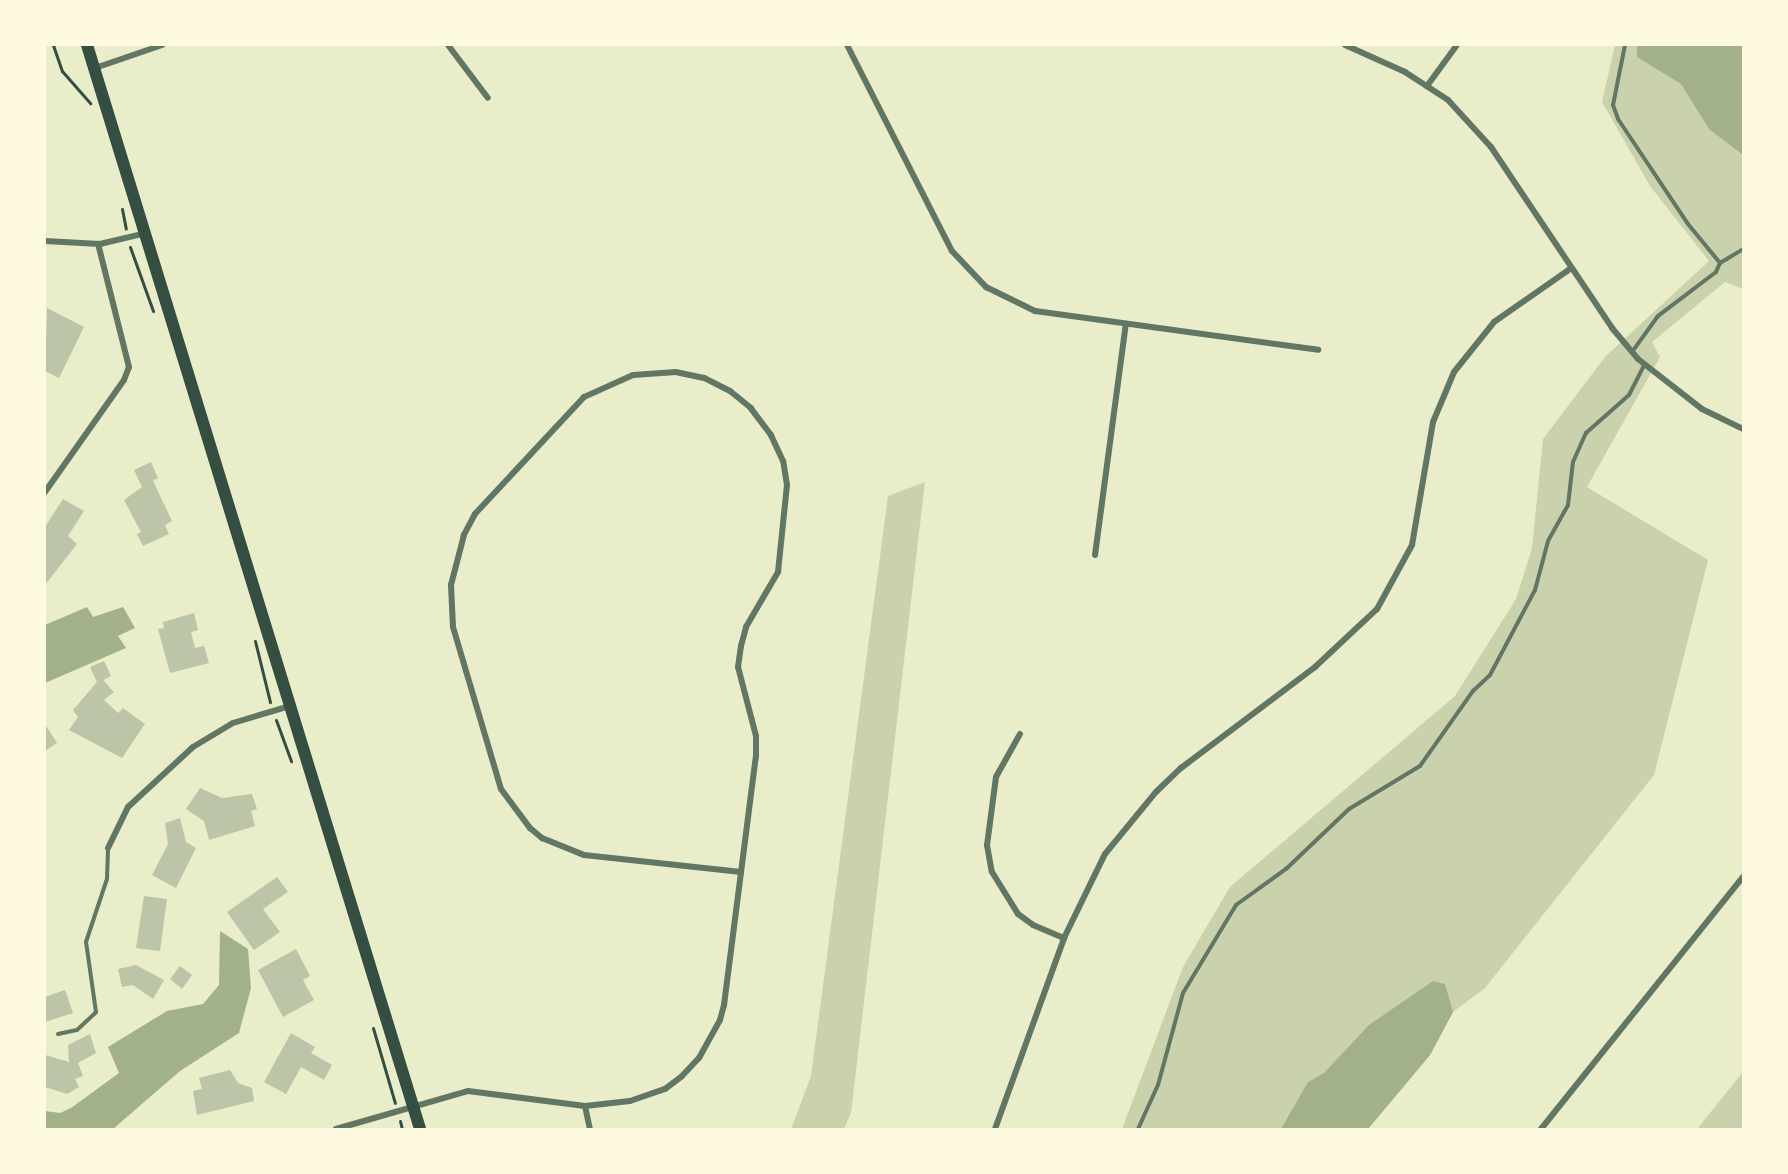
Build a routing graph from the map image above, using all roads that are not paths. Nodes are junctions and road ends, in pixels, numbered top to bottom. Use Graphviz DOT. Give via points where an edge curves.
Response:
graph roads {
  1 [pos="87,45"];
  2 [pos="162,45"];
  3 [pos="448,45"];
  4 [pos="848,45"];
  5 [pos="1345,45"];
  6 [pos="1457,45"];
  7 [pos="1625,45"];
  8 [pos="95,68"];
  9 [pos="1427,86"];
  10 [pos="488,98"];
  11 [pos="147,232"];
  12 [pos="45,241"];
  13 [pos="98,244"];
  14 [pos="1743,249"];
  15 [pos="1720,263"];
  16 [pos="1570,269"];
  17 [pos="1126,324"];
  18 [pos="1318,350"];
  19 [pos="1632,352"];
  20 [pos="1644,365"];
  21 [pos="1743,429"];
  22 [pos="45,492"];
  23 [pos="1095,555"];
  24 [pos="291,706"];
  25 [pos="1020,734"];
  26 [pos="108,848"];
  27 [pos="741,872"];
  28 [pos="1743,878"];
  29 [pos="1064,938"];
  30 [pos="58,1034"];
  31 [pos="413,1105"];
  32 [pos="585,1106"];
  33 [pos="336,1129"];
  34 [pos="420,1129"];
  35 [pos="590,1129"];
  36 [pos="995,1129"];
  37 [pos="1138,1129"];
  38 [pos="1541,1129"];
  1 -- 8 [label="main road"];
  2 -- 8 [label="street"];
  3 -- 10 [label="street"];
  4 -- 17 [label="street" via="952,252 972,275 1003,298 1026,308"];
  5 -- 9 [label="street"];
  6 -- 9 [label="street"];
  7 -- 15 [label="lane" via="1613,105 1618,119 1688,224"];
  8 -- 11 [label="main road"];
  9 -- 16 [label="street" via="1448,100 1491,147"];
  11 -- 13 [label="street"];
  11 -- 24 [label="main road"];
  12 -- 13 [label="street"];
  13 -- 22 [label="street" via="129,367 124,380"];
  14 -- 15 [label="lane"];
  15 -- 19 [label="lane" via="1716,272 1658,316"];
  16 -- 19 [label="street"];
  16 -- 29 [label="street" via="1494,322 1454,372 1433,422 1412,545 1377,609 1315,668 1181,768 1156,792 1105,854"];
  17 -- 18 [label="street"];
  17 -- 23 [label="street"];
  19 -- 20 [label="street"];
  20 -- 21 [label="street" via="1702,409"];
  20 -- 37 [label="lane" via="1629,395 1586,433 1573,462 1568,505 1548,541 1535,590 1490,675 1473,691 1420,766 1349,808 1286,868 1236,905 1183,993 1158,1085"];
  24 -- 26 [label="street" via="233,723 186,752 128,807"];
  24 -- 31 [label="main road"];
  25 -- 29 [label="street" via="996,777 987,845 992,872 1018,914"];
  26 -- 30 [label="lane" via="107,879 86,942 96,1012 77,1030"];
  27 -- 27 [label="street" via="756,736 742,689 739,660 746,627 772,585 781,560 787,511 783,461 752,408 704,378 651,372 601,387 570,410 491,494 464,535 455,562 450,605 476,714 501,789 515,812 542,838 584,855"];
  27 -- 32 [label="street" via="724,1005 699,1058 682,1076 651,1095 607,1106"];
  28 -- 38 [label="street"];
  29 -- 36 [label="street"];
  31 -- 32 [label="street" via="459,1092 487,1090"];
  31 -- 33 [label="street"];
  31 -- 34 [label="main road"];
  32 -- 35 [label="street"];
}
